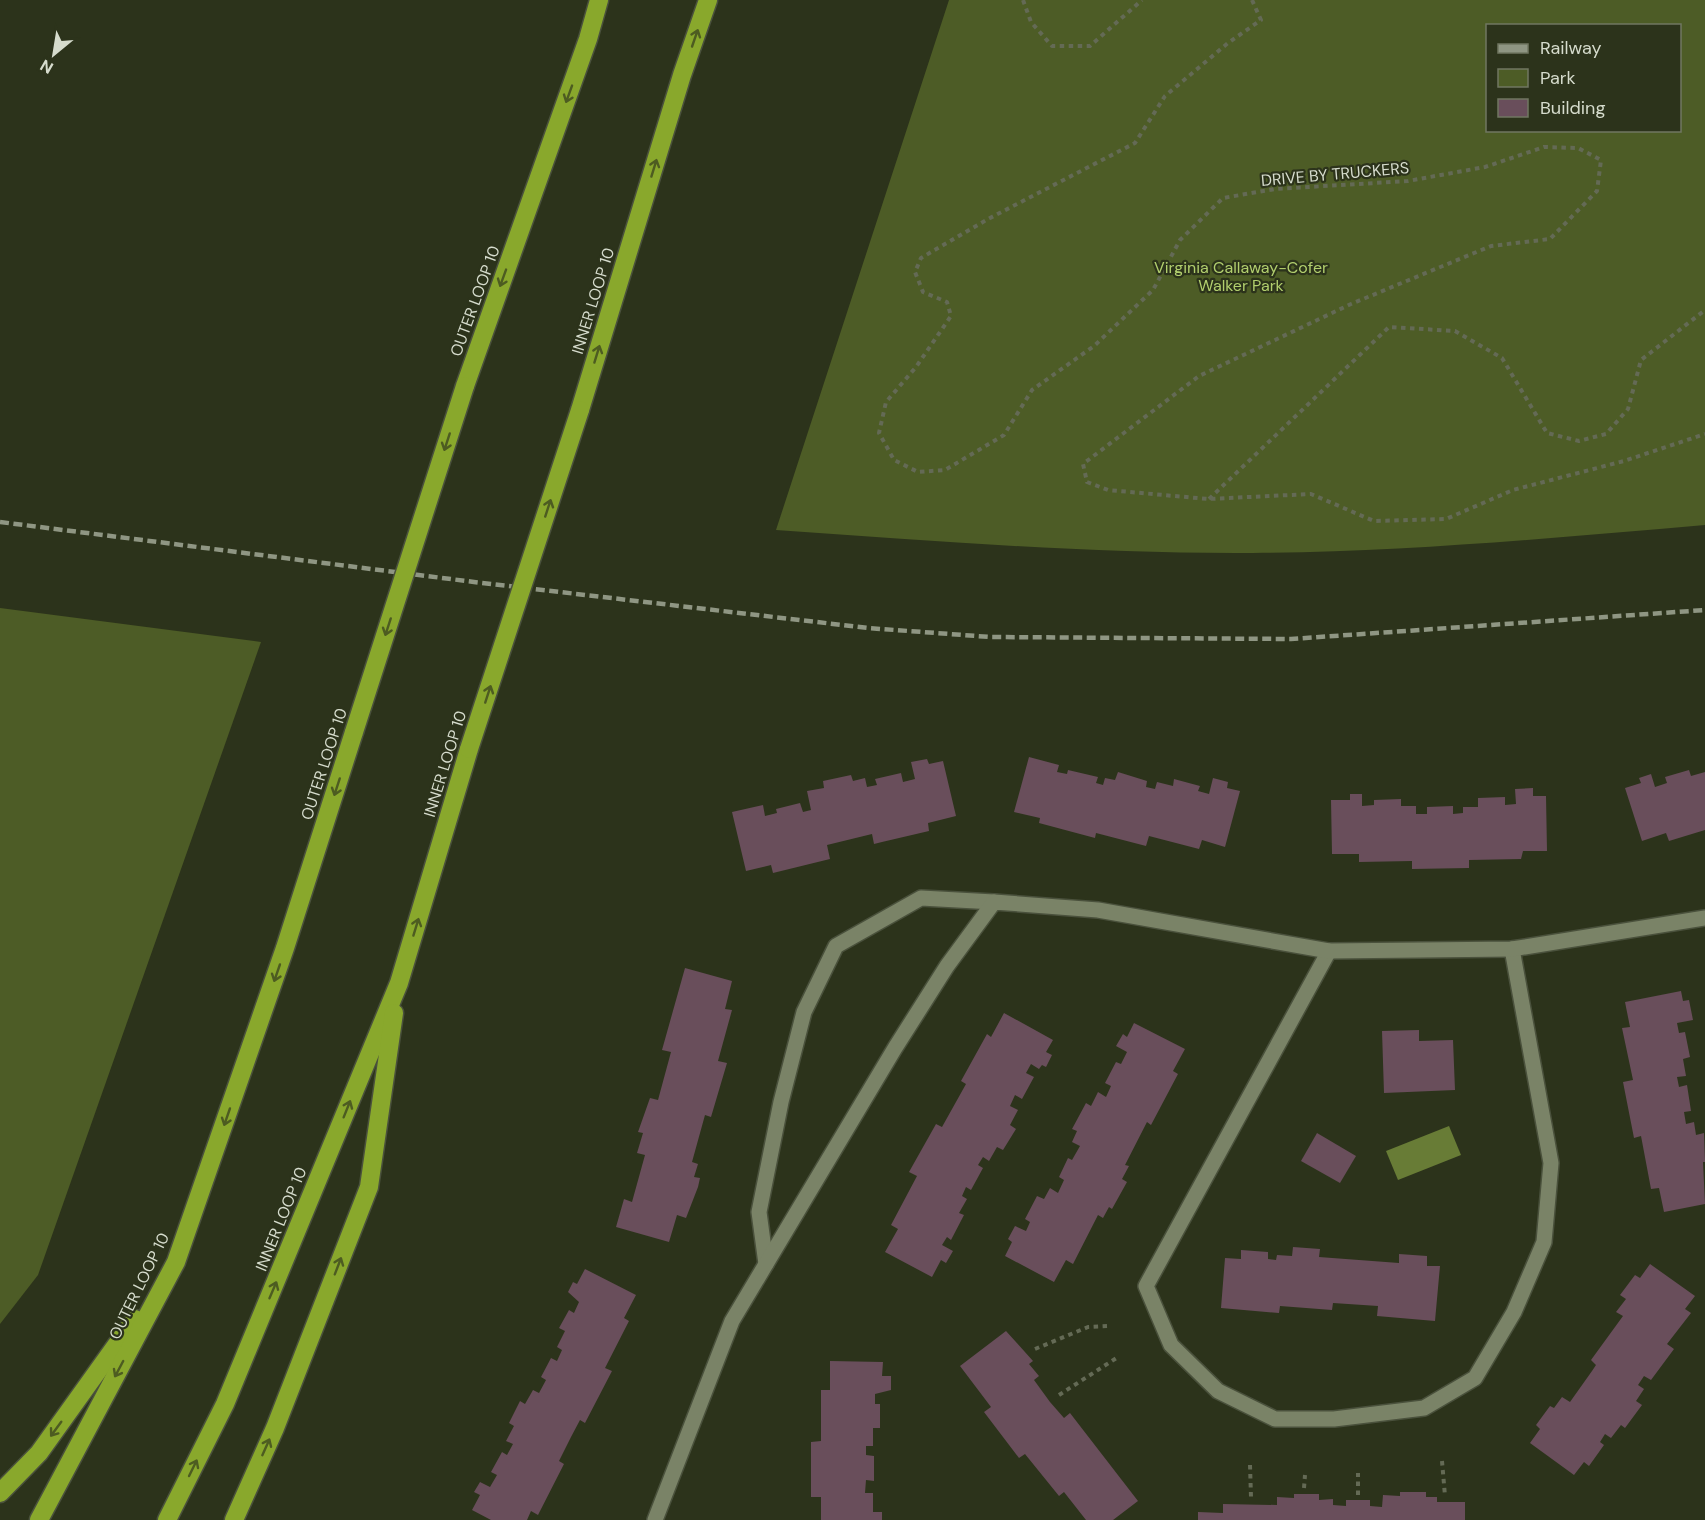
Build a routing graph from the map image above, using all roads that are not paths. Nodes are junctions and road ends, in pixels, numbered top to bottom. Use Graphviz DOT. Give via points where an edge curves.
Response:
graph roads {
  1 [pos="599,0"];
  2 [pos="708,0"];
  3 [pos="994,902"];
  4 [pos="1705,918"];
  5 [pos="1512,949"];
  6 [pos="1329,951"];
  7 [pos="399,983"];
  8 [pos="176,1262"];
  9 [pos="766,1264"];
  10 [pos="0,1493"];
  11 [pos="39,1520"];
  12 [pos="167,1520"];
  13 [pos="234,1520"];
  14 [pos="655,1520"];
  1 -- 8 [label="highway, OUTER LOOP 10, one-way, bridge" via="465,386 285,948"];
  7 -- 2 [label="highway, INNER LOOP 10, one-way, bridge"];
  3 -- 6 [label="lane" via="1098,910"];
  3 -- 9 [label="lane" via="946,966"];
  3 -- 9 [label="lane" via="921,898 836,946 804,1012 781,1102 759,1212"];
  4 -- 5 [label="lane"];
  5 -- 6 [label="lane"];
  5 -- 6 [label="lane" via="1551,1163 1544,1242 1514,1312 1475,1378 1424,1408 1334,1419 1275,1419 1218,1391 1171,1345 1146,1286"];
  12 -- 7 [label="highway, INNER LOOP 10, one-way" via="234,1382"];
  13 -- 7 [label="highway, one-way" via="275,1428 369,1187"];
  8 -- 10 [label="highway, one-way" via="39,1453"];
  8 -- 11 [label="highway, OUTER LOOP 10, one-way"];
  9 -- 14 [label="lane" via="732,1321"];
}
